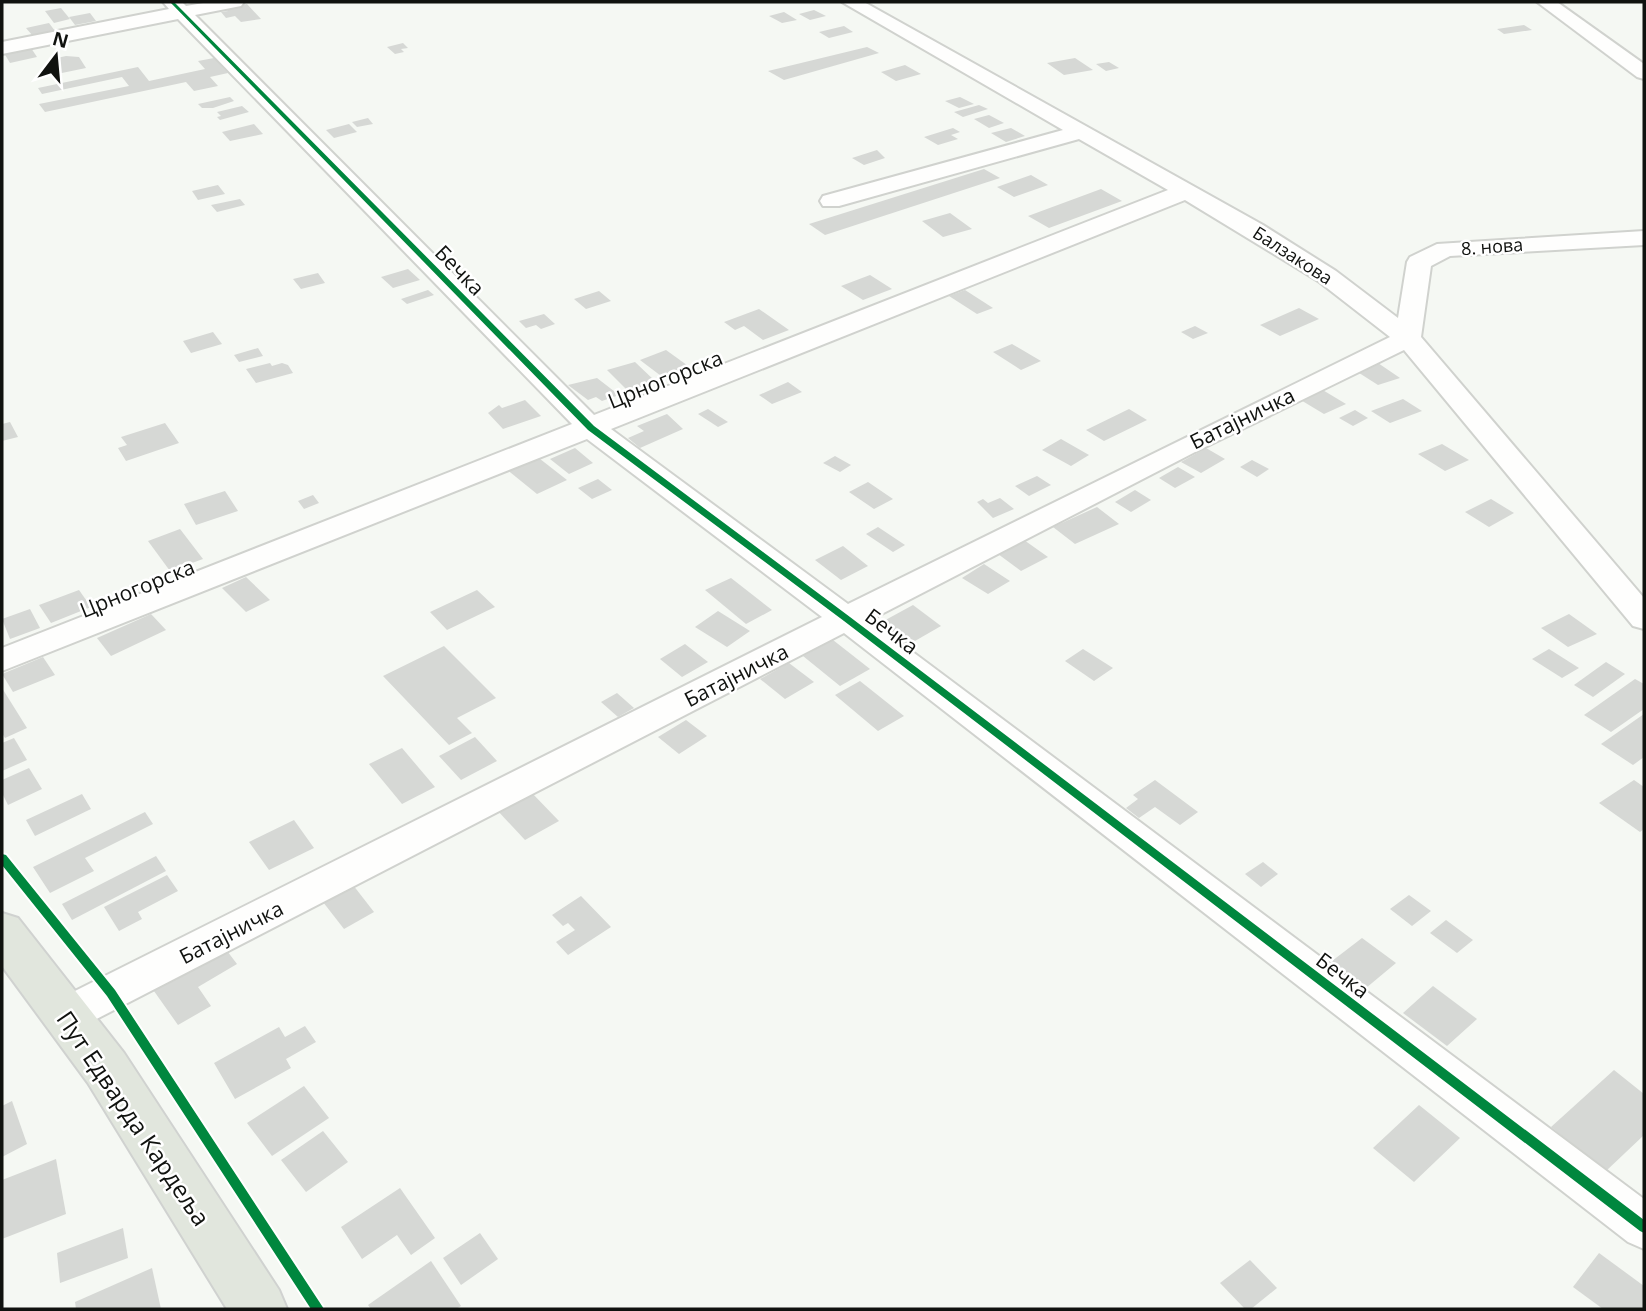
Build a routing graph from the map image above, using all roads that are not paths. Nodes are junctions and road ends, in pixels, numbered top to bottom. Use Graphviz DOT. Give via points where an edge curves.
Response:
graph roads {
  1 [pos="235,2"];
  2 [pos="851,2"];
  3 [pos="1546,2"];
  4 [pos="178,7"];
  5 [pos="2,48"];
  6 [pos="1644,73"];
  7 [pos="1081,132"];
  8 [pos="1184,192"];
  9 [pos="831,201"];
  10 [pos="1644,238"];
  11 [pos="1408,338"];
  12 [pos="591,428"];
  13 [pos="847,619"];
  14 [pos="1644,620"];
  15 [pos="2,660"];
  16 [pos="2,932"];
  17 [pos="66,1015"];
  18 [pos="1644,1227"];
  19 [pos="259,1309"];
  1 -- 4 [label="street"];
  2 -- 7 [label="street, Балзакова"];
  3 -- 6 [label="street"];
  4 -- 5 [label="street"];
  4 -- 12 [label="street, Бечка"];
  7 -- 8 [label="street, Балзакова"];
  7 -- 9 [label="street"];
  8 -- 11 [label="street, Балзакова" via="1327,276"];
  8 -- 12 [label="street, Црногорска"];
  10 -- 11 [label="street, 8. нова" via="1445,249 1419,262"];
  11 -- 13 [label="street, Батајничка" via="1186,445"];
  11 -- 14 [label="street, Балзакова"];
  12 -- 13 [label="street, Бечка"];
  12 -- 15 [label="street, Црногорска"];
  13 -- 17 [label="street, Батајничка"];
  13 -- 18 [label="street, Бечка"];
  16 -- 17 [label="main road, Пут Едварда Кардеља"];
  17 -- 19 [label="main road, Пут Едварда Кардеља" via="106,1069"];
}
